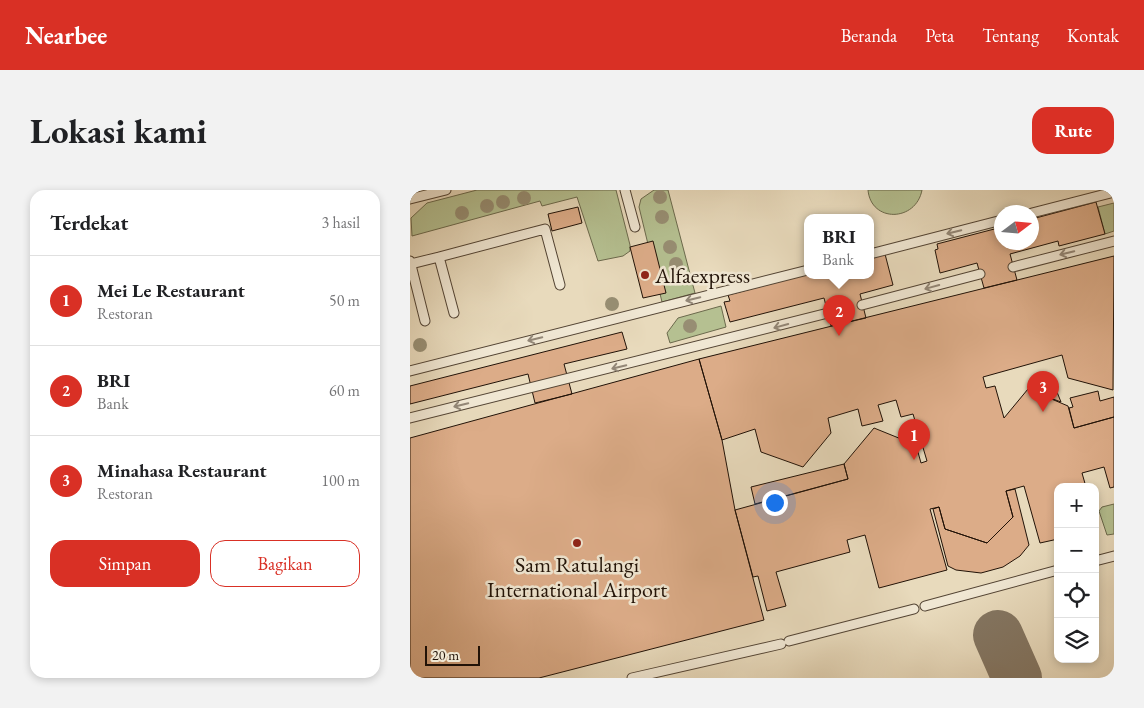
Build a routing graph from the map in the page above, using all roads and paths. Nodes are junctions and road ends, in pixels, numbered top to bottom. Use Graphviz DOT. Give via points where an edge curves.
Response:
graph roads {
  1 [pos="446,190"];
  2 [pos="625,190"];
  3 [pos="1114,192"];
  4 [pos="412,196"];
  5 [pos="1039,211"];
  6 [pos="994,222"];
  7 [pos="635,227"];
  8 [pos="1114,241"];
  9 [pos="874,253"];
  10 [pos="439,257"];
  11 [pos="410,262"];
  12 [pos="1014,266"];
  13 [pos="804,271"];
  14 [pos="980,274"];
  15 [pos="560,285"];
  16 [pos="862,305"];
  17 [pos="454,313"];
  18 [pos="828,313"];
  19 [pos="425,321"];
  20 [pos="410,371"];
  21 [pos="410,418"];
  22 [pos="1114,556"];
  23 [pos="1099,560"];
  24 [pos="1054,571"];
  25 [pos="925,606"];
  26 [pos="914,609"];
  27 [pos="632,678"];
  1 -- 4 [label="lane"];
  2 -- 7 [label="lane"];
  3 -- 5 [label="lane"];
  6 -- 9 [label="lane, one-way"];
  8 -- 12 [label="lane, one-way"];
  10 -- 11 [label="lane"];
  10 -- 15 [label="lane" via="545,229"];
  10 -- 17 [label="lane"];
  11 -- 19 [label="lane"];
  13 -- 20 [label="lane, one-way"];
  14 -- 16 [label="lane, one-way"];
  18 -- 21 [label="lane, one-way"];
  22 -- 23 [label="lane"];
  24 -- 25 [label="lane"];
  26 -- 27 [label="lane"];
}
